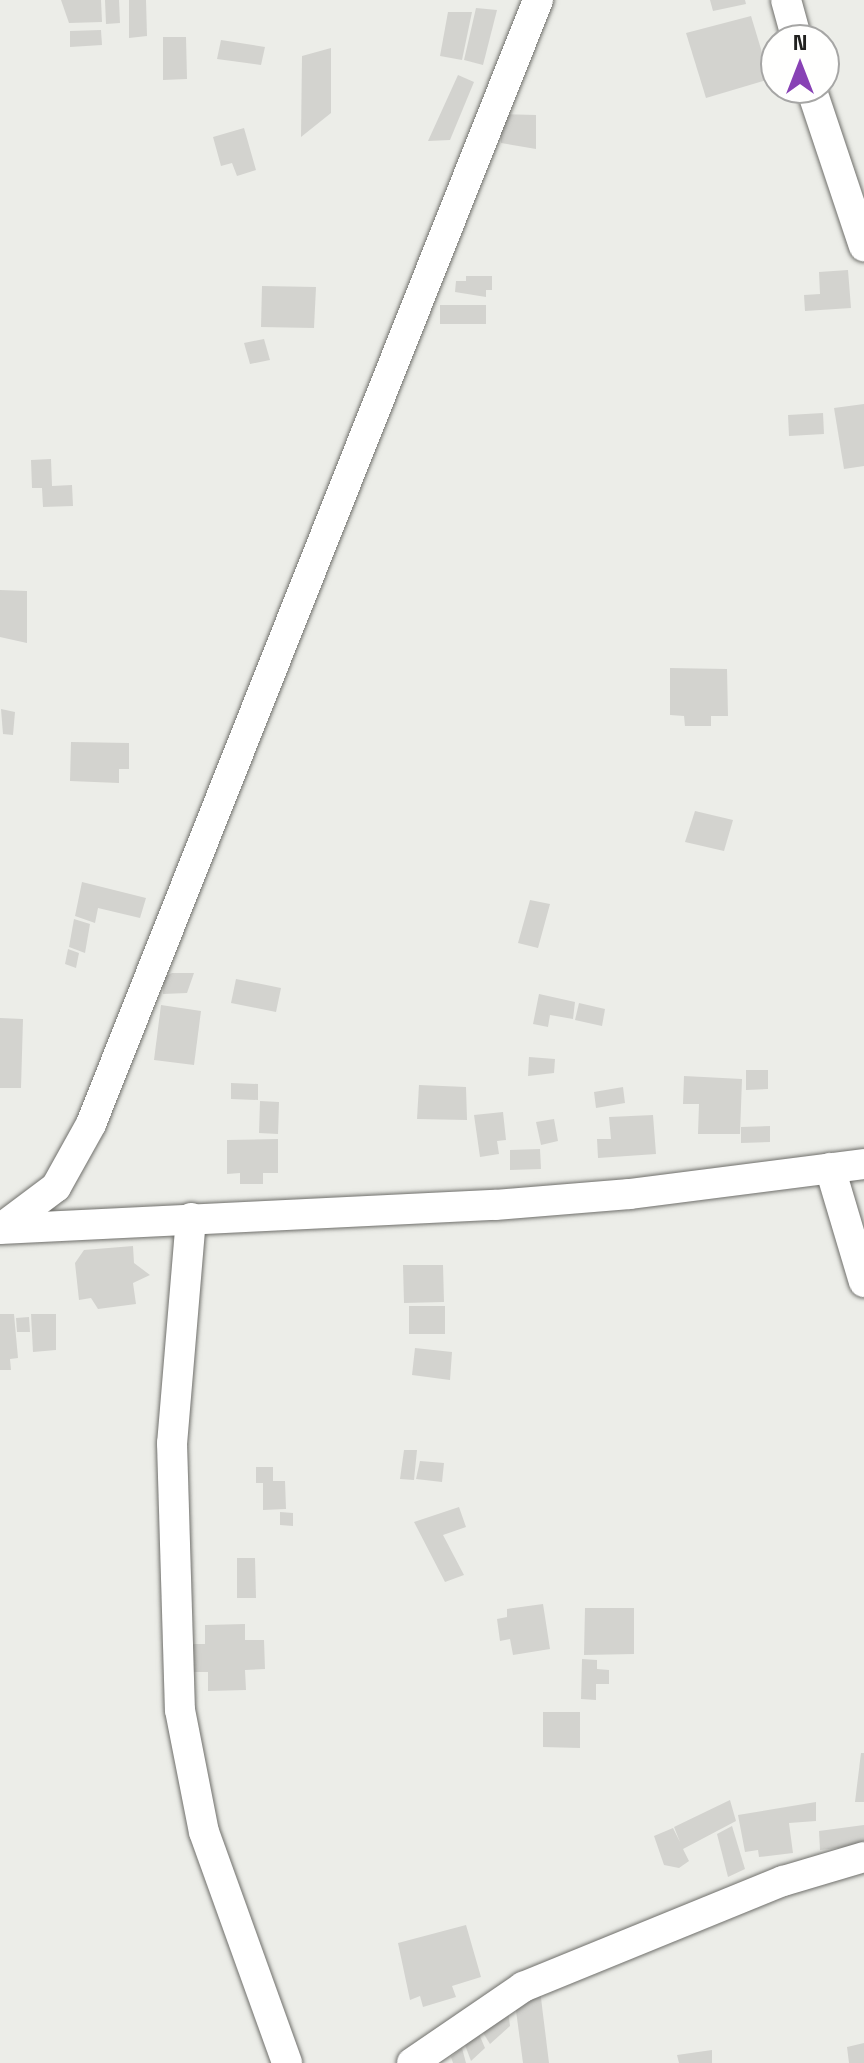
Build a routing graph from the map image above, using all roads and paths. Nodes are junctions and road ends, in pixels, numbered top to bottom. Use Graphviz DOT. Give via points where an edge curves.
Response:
graph roads {
  1 [pos="538,0"];
  2 [pos="786,0"];
  3 [pos="793,24"];
  4 [pos="816,104"];
  5 [pos="864,246"];
  6 [pos="864,1164"];
  7 [pos="830,1168"];
  8 [pos="191,1218"];
  9 [pos="864,1282"];
  10 [pos="864,1857"];
  11 [pos="287,2063"];
  12 [pos="412,2063"];
  1 -- 8 [label="street" via="91,1124 56,1187 0,1229"];
  2 -- 3 [label="street"];
  4 -- 5 [label="street"];
  6 -- 7 [label="street"];
  7 -- 8 [label="street" via="525,1203"];
  7 -- 9 [label="street"];
  8 -- 11 [label="street" via="172,1443 180,1710 204,1832"];
  10 -- 12 [label="street" via="783,1881 523,1987"];
}
